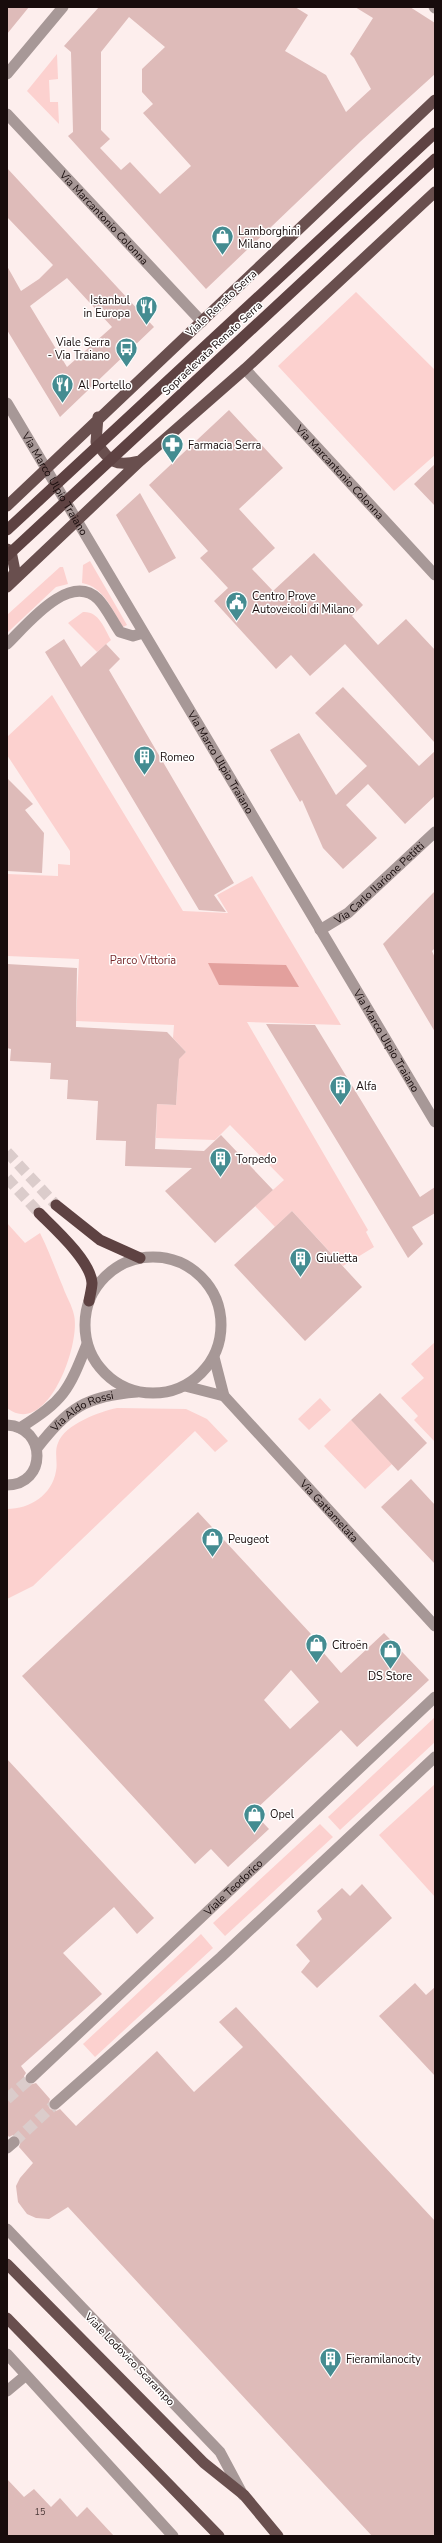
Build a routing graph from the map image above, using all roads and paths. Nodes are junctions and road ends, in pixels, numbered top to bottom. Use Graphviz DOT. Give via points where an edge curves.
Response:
graph roads {
  1 [pos="63,7"];
  2 [pos="7,74"];
  3 [pos="435,100"];
  4 [pos="7,114"];
  5 [pos="435,133"];
  6 [pos="435,159"];
  7 [pos="435,192"];
  8 [pos="202,322"];
  9 [pos="245,369"];
  10 [pos="7,403"];
  11 [pos="98,417"];
  12 [pos="140,461"];
  13 [pos="46,470"];
  14 [pos="7,506"];
  15 [pos="78,521"];
  16 [pos="7,530"];
  17 [pos="7,549"];
  18 [pos="7,556"];
  19 [pos="435,575"];
  20 [pos="7,587"];
  21 [pos="143,633"];
  22 [pos="7,644"];
  23 [pos="435,832"];
  24 [pos="320,930"];
  25 [pos="435,1122"];
  26 [pos="56,1205"];
  27 [pos="40,1213"];
  28 [pos="140,1258"];
  29 [pos="89,1301"];
  30 [pos="87,1344"];
  31 [pos="214,1357"];
  32 [pos="184,1386"];
  33 [pos="137,1392"];
  34 [pos="224,1396"];
  35 [pos="7,1425"];
  36 [pos="20,1428"];
  37 [pos="37,1448"];
  38 [pos="7,1485"];
  39 [pos="435,1626"];
  40 [pos="435,1697"];
  41 [pos="435,1756"];
  42 [pos="31,2078"];
  43 [pos="55,2104"];
  44 [pos="7,2229"];
  45 [pos="7,2264"];
  46 [pos="7,2318"];
  47 [pos="7,2354"];
  48 [pos="25,2376"];
  49 [pos="7,2391"];
  50 [pos="244,2495"];
  51 [pos="173,2536"];
  52 [pos="220,2536"];
  53 [pos="278,2536"];
  1 -- 2 [label="street"];
  3 -- 8 [label="main road, Viale Renato Serra"];
  4 -- 8 [label="street, Via Marcantonio Colonna"];
  5 -- 16 [label="highway, Sopraelevata Renato Serra, bridge"];
  6 -- 18 [label="highway, Sopraelevata Renato Serra, bridge"];
  7 -- 9 [label="main road"];
  8 -- 11 [label="main road, Viale Renato Serra"];
  9 -- 12 [label="main road"];
  9 -- 19 [label="street, Via Marcantonio Colonna"];
  10 -- 13 [label="street, Via Marco Ulpio Traiano"];
  11 -- 12 [label="main road" via="96,442 108,458 122,465"];
  11 -- 13 [label="main road, Viale Renato Serra"];
  12 -- 15 [label="main road"];
  13 -- 14 [label="main road, Viale Renato Serra"];
  13 -- 15 [label="street, Via Marco Ulpio Traiano"];
  15 -- 20 [label="main road"];
  15 -- 21 [label="street, Via Marco Ulpio Traiano"];
  17 -- 20 [label="main road" via="11,551 15,571"];
  21 -- 22 [label="street" via="133,636 120,632 98,599 88,593 77,591 58,596"];
  21 -- 24 [label="street, Via Marco Ulpio Traiano"];
  23 -- 24 [label="street, Via Carlo Ilarione Petitti" via="348,913"];
  24 -- 25 [label="street, Via Marco Ulpio Traiano"];
  26 -- 28 [label="highway" via="100,1240"];
  27 -- 29 [label="highway" via="88,1268 92,1282"];
  28 -- 29 [label="street" via="123,1264 109,1273 97,1286"];
  28 -- 31 [label="street" via="162,1258 183,1264 201,1276 214,1294 221,1314 221,1336"];
  29 -- 30 [label="street" via="84,1322"];
  30 -- 33 [label="street" via="94,1360 106,1375 120,1385"];
  30 -- 36 [label="street, Via Aldo Rossi" via="64,1394 46,1412"];
  31 -- 32 [label="street" via="201,1374"];
  31 -- 34 [label="street, Via Gattamelata"];
  32 -- 33 [label="street" via="169,1392"];
  32 -- 34 [label="street"];
  33 -- 37 [label="street, Via Aldo Rossi" via="108,1396 80,1405 62,1418"];
  34 -- 39 [label="street, Via Gattamelata"];
  35 -- 36 [label="street"];
  36 -- 37 [label="street" via="31,1436"];
  37 -- 38 [label="street" via="37,1462 30,1476 22,1482"];
  40 -- 42 [label="street, Viale Teodorico"];
  41 -- 43 [label="street" via="221,1957"];
  44 -- 50 [label="street, Viale Lodovico Scarampo" via="220,2452"];
  45 -- 50 [label="main road, Viale Lodovico Scarampo" via="204,2463"];
  46 -- 52 [label="main road"];
  47 -- 48 [label="street"];
  48 -- 49 [label="street"];
  48 -- 51 [label="street"];
  50 -- 53 [label="main road, Viale Lodovico Scarampo"];
}
